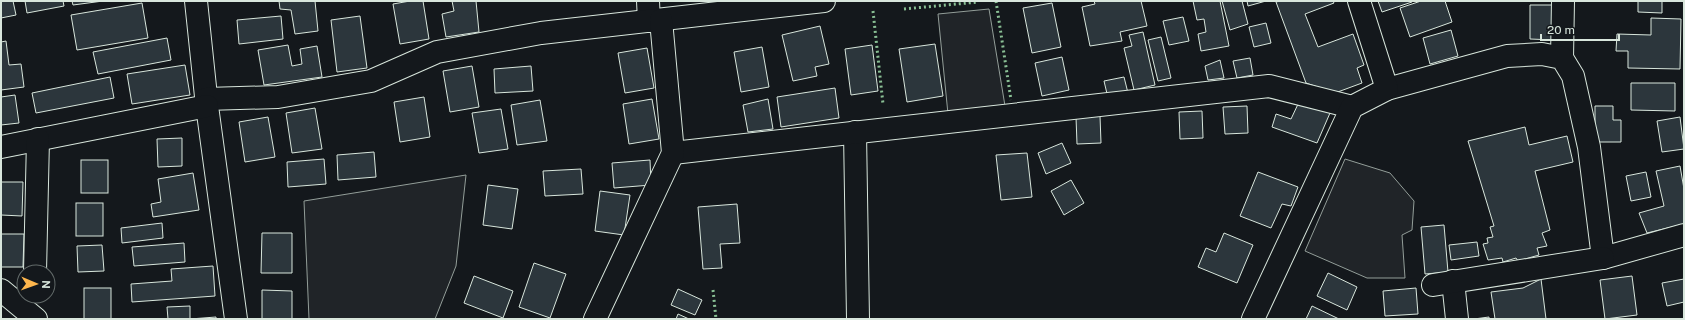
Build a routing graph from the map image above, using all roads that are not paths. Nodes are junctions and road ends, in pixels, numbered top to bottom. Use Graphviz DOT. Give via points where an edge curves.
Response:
graph roads {
  1 [pos="196,1"];
  2 [pos="824,1"];
  3 [pos="1359,1"];
  4 [pos="1563,1"];
  5 [pos="653,14"];
  6 [pos="1562,58"];
  7 [pos="1387,89"];
  8 [pos="206,102"];
  9 [pos="1352,107"];
  10 [pos="855,132"];
  11 [pos="38,139"];
  12 [pos="1,147"];
  13 [pos="673,153"];
  14 [pos="1684,235"];
  15 [pos="1603,258"];
  16 [pos="35,264"];
  17 [pos="1,290"];
  18 [pos="35,304"];
  19 [pos="35,318"];
  20 [pos="236,319"];
  21 [pos="596,319"];
  22 [pos="858,319"];
  23 [pos="1253,319"];
  24 [pos="1457,319"];
  1 -- 8 [label="street"];
  2 -- 5 [label="street"];
  3 -- 7 [label="street"];
  4 -- 6 [label="street"];
  5 -- 8 [label="street" via="437,52 364,83 278,97"];
  5 -- 13 [label="street"];
  6 -- 7 [label="street" via="1542,54 1507,56"];
  6 -- 15 [label="street" via="1573,76 1589,147"];
  7 -- 9 [label="street"];
  8 -- 11 [label="street"];
  8 -- 20 [label="street"];
  9 -- 10 [label="street" via="1269,86"];
  9 -- 23 [label="street"];
  10 -- 13 [label="street"];
  10 -- 22 [label="street"];
  11 -- 12 [label="street"];
  11 -- 16 [label="street"];
  13 -- 21 [label="street"];
  14 -- 15 [label="street"];
  15 -- 24 [label="street" via="1443,283"];
  17 -- 19 [label="street"];
  18 -- 19 [label="street"];
}
